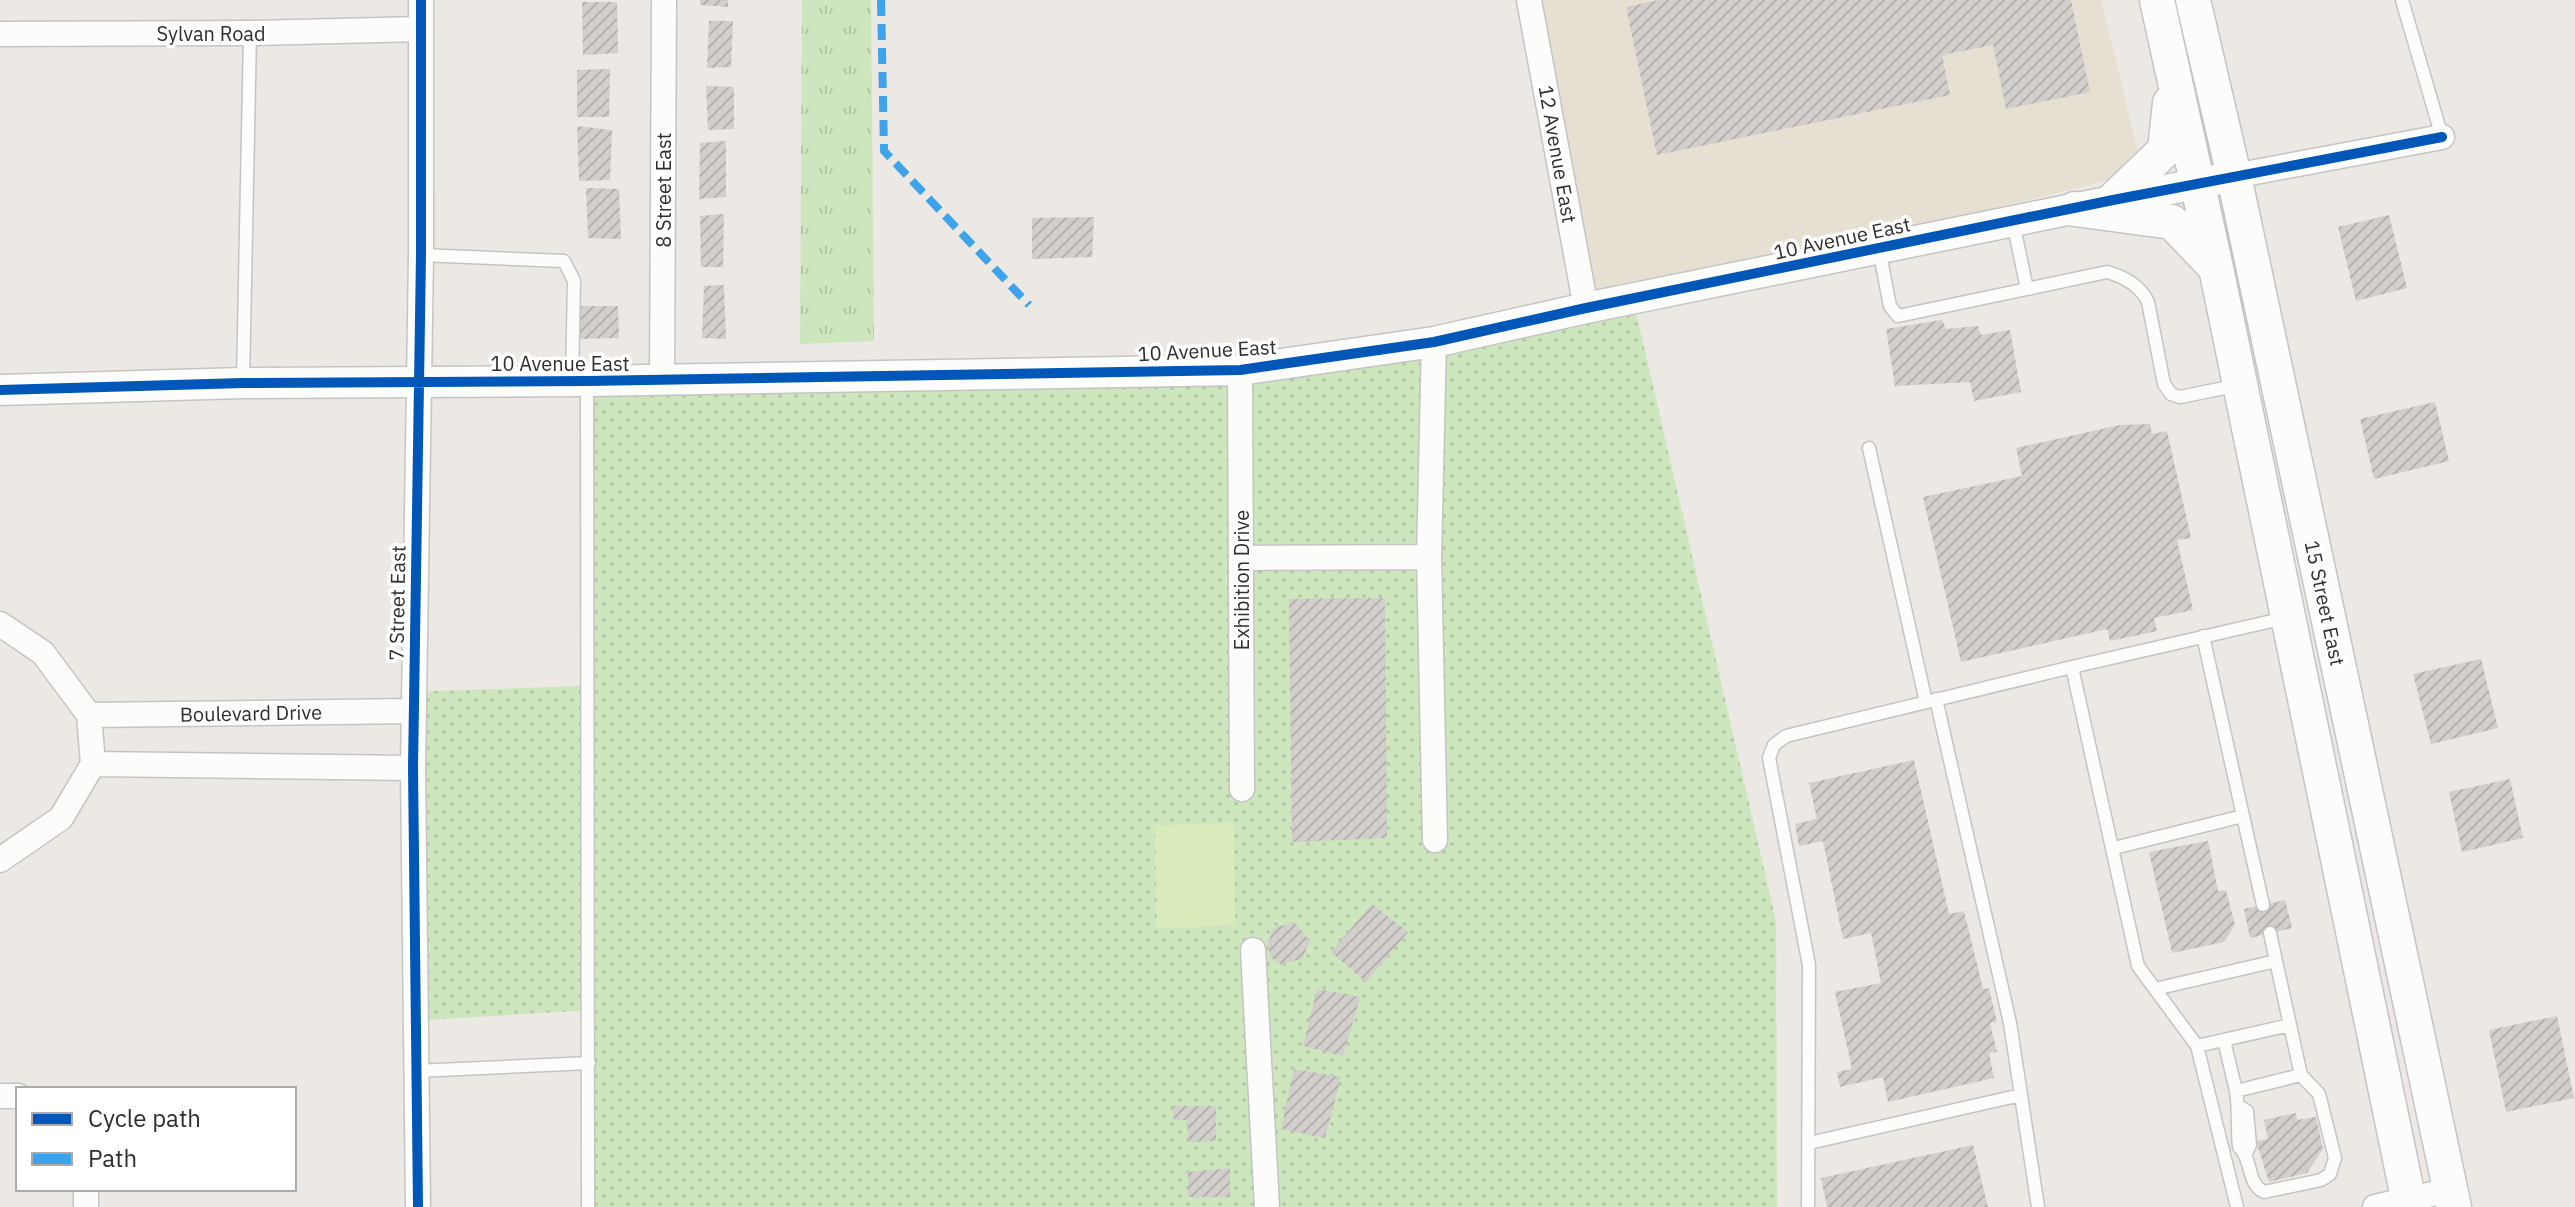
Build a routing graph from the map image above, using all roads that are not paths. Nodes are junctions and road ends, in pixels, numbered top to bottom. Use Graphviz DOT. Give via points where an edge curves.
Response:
graph roads {
  1 [pos="421,0"];
  2 [pos="664,0"];
  3 [pos="1529,0"];
  4 [pos="2157,0"];
  5 [pos="2193,0"];
  6 [pos="2402,0"];
  7 [pos="421,29"];
  8 [pos="250,33"];
  9 [pos="0,34"];
  10 [pos="2173,71"];
  11 [pos="2442,137"];
  12 [pos="2234,176"];
  13 [pos="2197,185"];
  14 [pos="2113,200"];
  15 [pos="2075,209"];
  16 [pos="2013,222"];
  17 [pos="1879,249"];
  18 [pos="421,255"];
  19 [pos="2216,268"];
  20 [pos="2027,289"];
  21 [pos="1586,308"];
  22 [pos="1434,342"];
  23 [pos="1240,370"];
  24 [pos="662,380"];
  25 [pos="418,381"];
  26 [pos="579,381"];
  27 [pos="243,383"];
  28 [pos="2240,384"];
  29 [pos="0,390"];
  30 [pos="1869,448"];
  31 [pos="1429,557"];
  32 [pos="1241,558"];
  33 [pos="2288,617"];
  34 [pos="0,624"];
  35 [pos="2203,636"];
  36 [pos="2072,667"];
  37 [pos="1931,700"];
  38 [pos="414,711"];
  39 [pos="89,715"];
  40 [pos="93,764"];
  41 [pos="413,768"];
  42 [pos="1242,789"];
  43 [pos="2243,816"];
  44 [pos="1435,840"];
  45 [pos="2114,848"];
  46 [pos="0,860"];
  47 [pos="2263,905"];
  48 [pos="2270,933"];
  49 [pos="1253,950"];
  50 [pos="2276,961"];
  51 [pos="2155,989"];
  52 [pos="2290,1025"];
  53 [pos="2224,1040"];
  54 [pos="2197,1046"];
  55 [pos="589,1063"];
  56 [pos="416,1071"];
  57 [pos="2301,1075"];
  58 [pos="2236,1091"];
  59 [pos="2021,1095"];
  60 [pos="1809,1143"];
  61 [pos="2452,1199"];
  62 [pos="2409,1203"];
  63 [pos="418,1207"];
  64 [pos="588,1207"];
  65 [pos="1267,1207"];
  66 [pos="1808,1207"];
  67 [pos="2038,1207"];
  68 [pos="2237,1207"];
  69 [pos="2375,1207"];
  1 -- 7 [label="street, 7 Street East"];
  2 -- 24 [label="street, 8 Street East"];
  3 -- 21 [label="street, 12 Avenue East"];
  4 -- 10 [label="main road, 15 Street East"];
  5 -- 12 [label="main road, 15 Street East"];
  6 -- 11 [label="lane"];
  7 -- 8 [label="street, Sylvan Road"];
  7 -- 18 [label="street, 7 Street East"];
  8 -- 9 [label="street, Sylvan Road"];
  8 -- 27 [label="lane"];
  10 -- 13 [label="main road, 15 Street East"];
  10 -- 14 [label="main road" via="2165,150"];
  11 -- 12 [label="street, 10 Avenue East"];
  12 -- 13 [label="street, 10 Avenue East"];
  12 -- 61 [label="main road, 15 Street East"];
  13 -- 14 [label="street, 10 Avenue East"];
  13 -- 19 [label="main road, 15 Street East"];
  14 -- 15 [label="street, 10 Avenue East"];
  15 -- 16 [label="street, 10 Avenue East"];
  15 -- 19 [label="main road" via="2172,222"];
  16 -- 17 [label="street, 10 Avenue East"];
  16 -- 20 [label="lane"];
  17 -- 20 [label="lane" via="1890,306 1898,316"];
  17 -- 21 [label="street, 10 Avenue East"];
  18 -- 25 [label="street, 7 Street East"];
  18 -- 26 [label="lane" via="564,261 574,281"];
  19 -- 28 [label="main road, 15 Street East"];
  20 -- 28 [label="lane" via="2107,272 2119,275 2137,286 2148,302 2164,384 2171,394 2180,397"];
  21 -- 22 [label="street, 10 Avenue East"];
  22 -- 23 [label="street, 10 Avenue East"];
  22 -- 31 [label="street"];
  23 -- 24 [label="street, 10 Avenue East"];
  23 -- 32 [label="street, Exhibition Drive"];
  24 -- 26 [label="street, 10 Avenue East"];
  25 -- 26 [label="street, 10 Avenue East"];
  25 -- 27 [label="street, 10 Avenue East"];
  25 -- 38 [label="street, 7 Street East"];
  26 -- 55 [label="lane"];
  27 -- 29 [label="street, 10 Avenue East"];
  28 -- 33 [label="main road, 15 Street East"];
  30 -- 37 [label="lane"];
  31 -- 32 [label="street"];
  31 -- 44 [label="street"];
  32 -- 42 [label="street, Exhibition Drive"];
  33 -- 35 [label="lane"];
  33 -- 62 [label="main road, 15 Street East"];
  34 -- 39 [label="street" via="43,653"];
  35 -- 36 [label="lane"];
  35 -- 43 [label="lane"];
  36 -- 37 [label="lane"];
  36 -- 45 [label="lane"];
  37 -- 59 [label="lane" via="2010,1023"];
  37 -- 60 [label="lane" via="1786,736 1769,758 1809,965"];
  38 -- 39 [label="street, Boulevard Drive"];
  38 -- 41 [label="street, 7 Street East"];
  39 -- 40 [label="street"];
  40 -- 41 [label="street"];
  40 -- 46 [label="street" via="61,818"];
  41 -- 56 [label="street, 7 Street East"];
  43 -- 45 [label="lane"];
  43 -- 47 [label="lane"];
  45 -- 51 [label="lane" via="2138,966"];
  48 -- 50 [label="lane"];
  49 -- 65 [label="street"];
  50 -- 51 [label="lane"];
  50 -- 52 [label="lane"];
  51 -- 54 [label="lane"];
  52 -- 53 [label="lane"];
  52 -- 57 [label="lane"];
  53 -- 54 [label="lane"];
  53 -- 58 [label="lane"];
  54 -- 68 [label="lane"];
  55 -- 56 [label="lane"];
  55 -- 64 [label="lane"];
  56 -- 63 [label="street, 7 Street East"];
  57 -- 58 [label="lane"];
  57 -- 58 [label="lane" via="2319,1094 2335,1158 2330,1174 2321,1180 2264,1192 2255,1186 2246,1153 2239,1147"];
  59 -- 60 [label="lane"];
  59 -- 67 [label="lane"];
  60 -- 66 [label="lane"];
  61 -- 62 [label="street"];
  62 -- 69 [label="street"];
}
